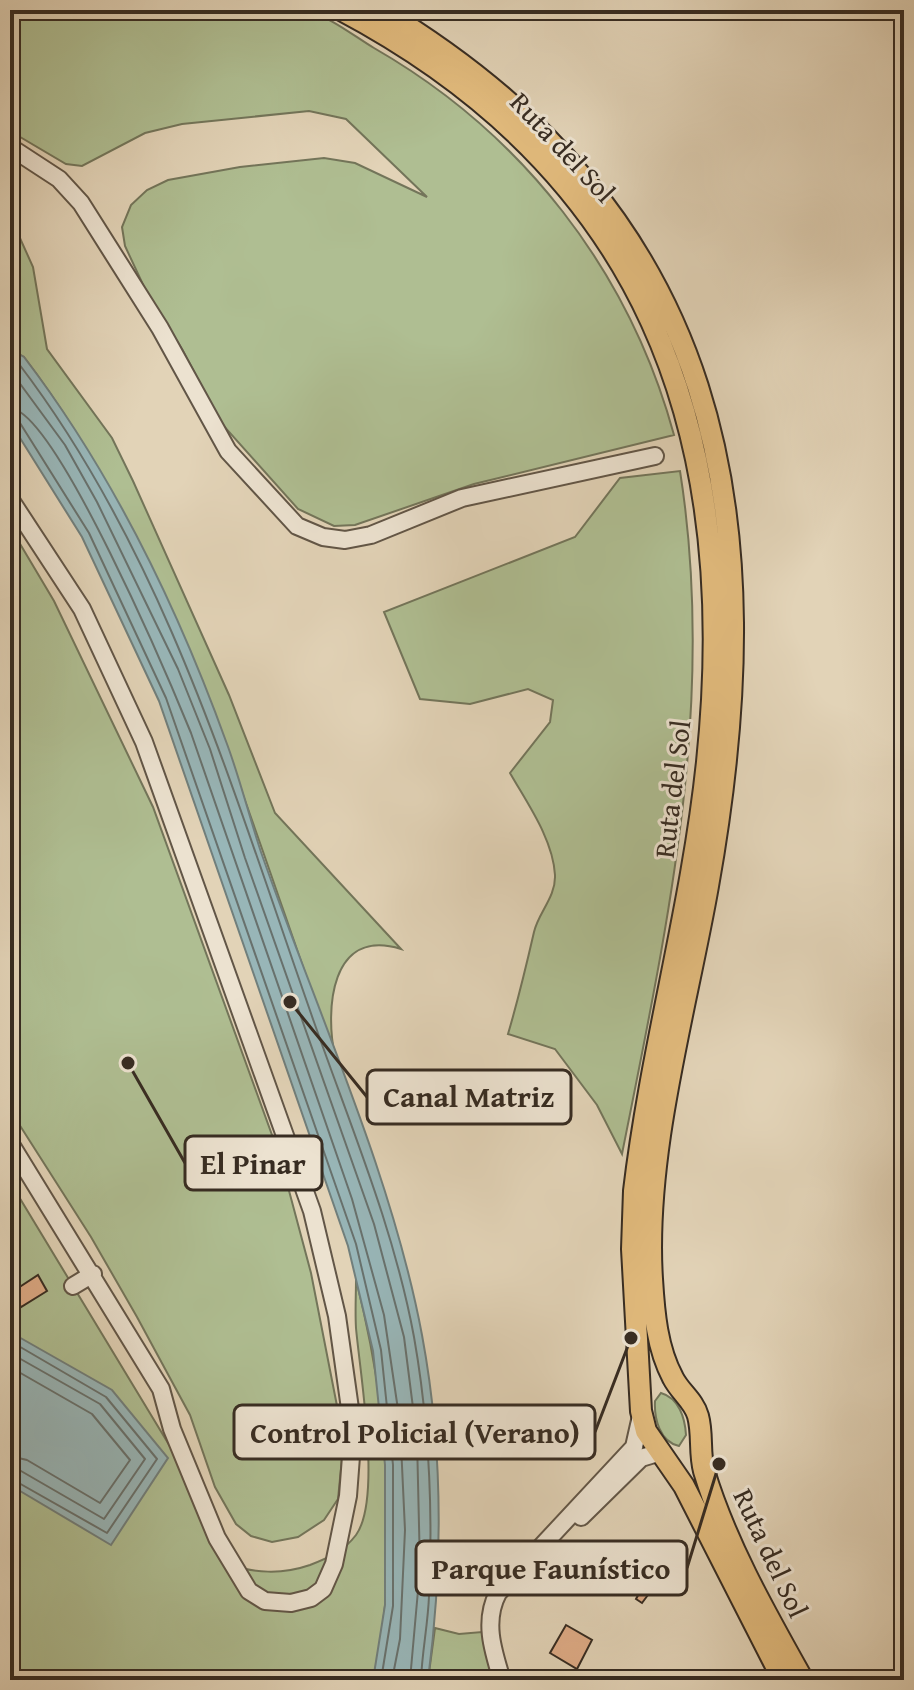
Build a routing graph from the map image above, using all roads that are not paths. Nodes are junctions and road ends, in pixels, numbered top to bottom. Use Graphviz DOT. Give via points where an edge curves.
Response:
graph roads {
  1 [pos="341,10"];
  2 [pos="381,10"];
  3 [pos="10,147"];
  4 [pos="655,456"];
  5 [pos="10,499"];
  6 [pos="10,1143"];
  7 [pos="93,1274"];
  8 [pos="73,1286"];
  9 [pos="679,1390"];
  10 [pos="641,1403"];
  11 [pos="700,1428"];
  12 [pos="662,1453"];
  13 [pos="490,1635"];
  14 [pos="502,1680"];
  15 [pos="783,1680"];
  16 [pos="803,1680"];
  1 -- 10 [label="main road, Ruta del Sol" via="402,45 486,105 573,193 619,257 650,314 696,453 711,592 709,732 697,837 634,1191"];
  2 -- 9 [label="main road, Ruta del Sol" via="511,101 600,195 635,245 669,310 712,435 728,530 730,727 651,1225 655,1318 665,1361"];
  3 -- 4 [label="street" via="59,179 81,203 160,328 228,451 297,526 345,540 371,535 462,498"];
  5 -- 7 [label="street" via="82,609 144,742 316,1224 340,1331 353,1430 348,1496 334,1564 323,1589 311,1598 265,1601 238,1577 199,1495 161,1389"];
  6 -- 7 [label="street"];
  7 -- 8 [label="street"];
  9 -- 10 [label="main road" via="654,1381"];
  9 -- 11 [label="main road, Ruta del Sol" via="694,1405"];
  10 -- 12 [label="main road, Ruta del Sol" via="646,1431"];
  10 -- 13 [label="street" via="634,1447 503,1585 492,1604"];
  11 -- 12 [label="main road" via="696,1442 685,1452"];
  11 -- 16 [label="main road, Ruta del Sol" via="701,1459 711,1489 761,1604"];
  12 -- 13 [label="street" via="641,1458 521,1579"];
  12 -- 15 [label="main road, Ruta del Sol"];
  13 -- 14 [label="street"];
}
